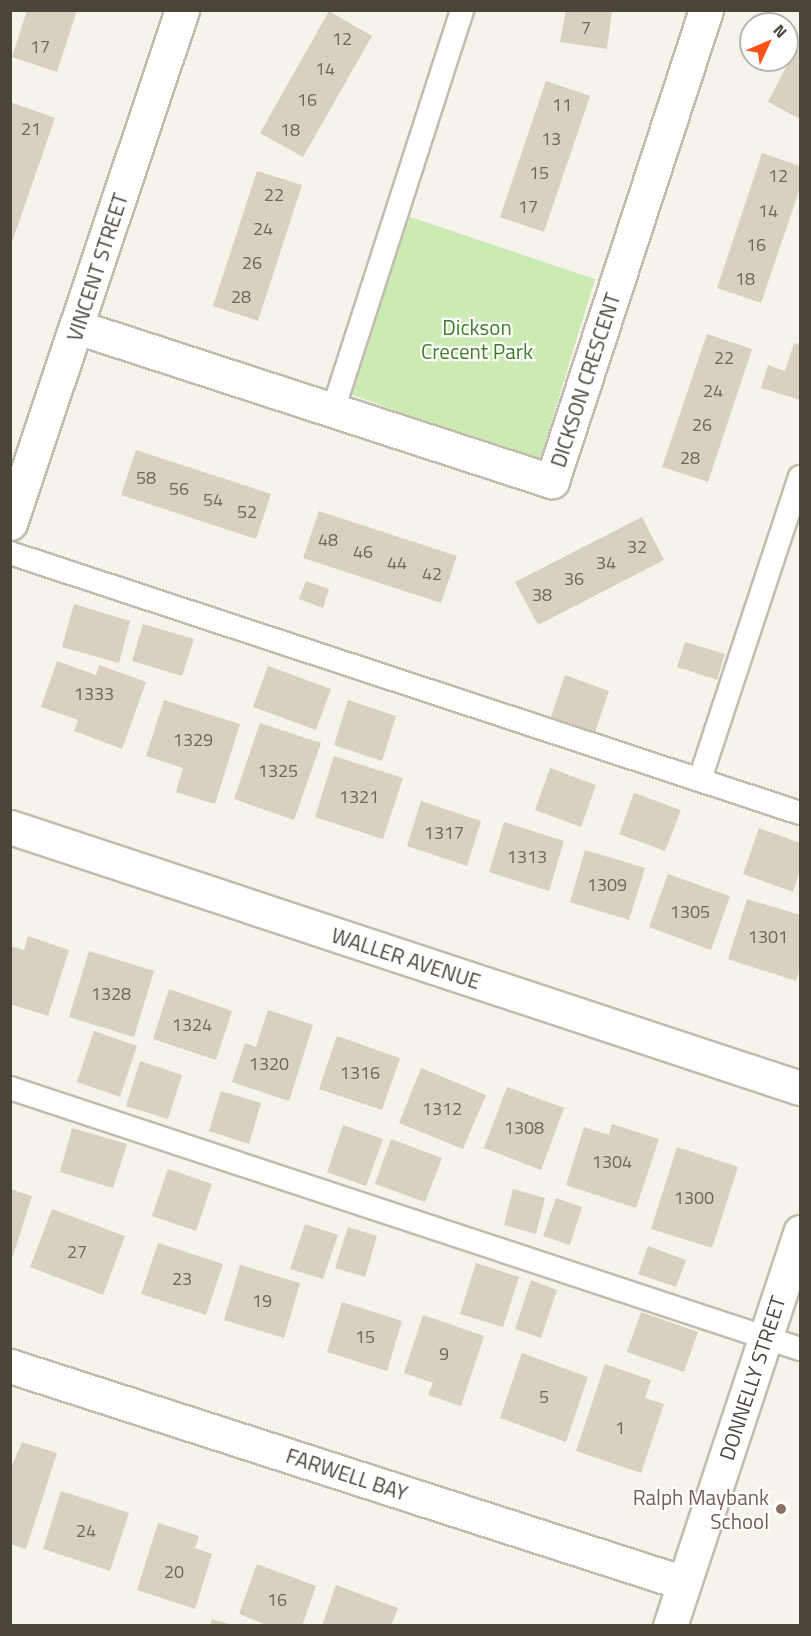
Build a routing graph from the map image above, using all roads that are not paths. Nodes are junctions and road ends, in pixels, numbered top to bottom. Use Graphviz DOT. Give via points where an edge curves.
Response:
graph roads {
  1 [pos="182,10"];
  2 [pos="462,10"];
  3 [pos="706,10"];
  4 [pos="77,327"];
  5 [pos="333,410"];
  6 [pos="801,477"];
  7 [pos="10,523"];
  8 [pos="10,553"];
  9 [pos="700,779"];
  10 [pos="801,813"];
  11 [pos="10,827"];
  12 [pos="10,1088"];
  13 [pos="801,1088"];
  14 [pos="801,1232"];
  15 [pos="765,1337"];
  16 [pos="801,1349"];
  17 [pos="10,1366"];
  18 [pos="684,1583"];
  19 [pos="670,1626"];
  1 -- 4 [label="street, VINCENT STREET"];
  2 -- 5 [label="lane"];
  3 -- 5 [label="street, DICKSON CRESCENT" via="552,481"];
  4 -- 5 [label="street, DICKSON CRESCENT"];
  4 -- 7 [label="street, VINCENT STREET"];
  6 -- 9 [label="lane"];
  8 -- 9 [label="lane"];
  9 -- 10 [label="lane"];
  11 -- 13 [label="street, WALLER AVENUE"];
  12 -- 15 [label="lane"];
  14 -- 15 [label="street, DONNELLY STREET"];
  15 -- 16 [label="lane"];
  15 -- 18 [label="street, DONNELLY STREET"];
  17 -- 18 [label="street, FARWELL BAY"];
  18 -- 19 [label="street, DONNELLY STREET"];
}
